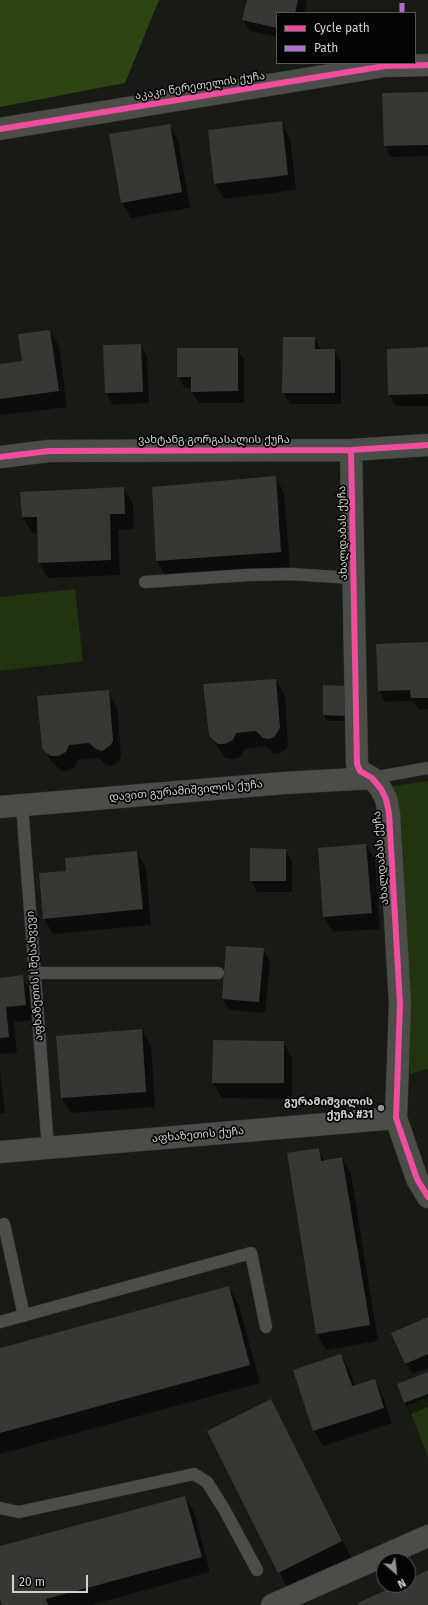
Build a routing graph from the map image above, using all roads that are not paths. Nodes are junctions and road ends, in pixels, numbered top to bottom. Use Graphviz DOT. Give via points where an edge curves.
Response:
graph roads {
  1 [pos="428,66"];
  2 [pos="0,129"];
  3 [pos="428,445"];
  4 [pos="351,450"];
  5 [pos="0,457"];
  6 [pos="353,578"];
  7 [pos="145,582"];
  8 [pos="428,768"];
  9 [pos="372,778"];
  10 [pos="22,805"];
  11 [pos="0,807"];
  12 [pos="35,973"];
  13 [pos="218,973"];
  14 [pos="396,1118"];
  15 [pos="48,1148"];
  16 [pos="0,1152"];
  17 [pos="428,1197"];
  18 [pos="4,1224"];
  19 [pos="24,1316"];
  20 [pos="0,1322"];
  21 [pos="266,1327"];
  22 [pos="0,1508"];
  23 [pos="428,1536"];
  24 [pos="257,1570"];
  25 [pos="272,1605"];
  1 -- 2 [label="street, აკაკი წერეთელის ქუჩა" via="385,66"];
  3 -- 4 [label="street, ვახტანგ გორგასალის ქუჩა"];
  4 -- 5 [label="street, ვახტანგ გორგასალის ქუჩა" via="49,451"];
  4 -- 6 [label="street, ახალდაბას ქუჩა"];
  6 -- 7 [label="lane" via="290,574"];
  6 -- 9 [label="street, ახალდაბას ქუჩა" via="357,764 360,771"];
  8 -- 9 [label="lane"];
  9 -- 10 [label="street, დავით გურამიშვილის ქუჩა"];
  9 -- 14 [label="street, ახალდაბას ქუჩა" via="386,799 389,821 400,1004"];
  10 -- 11 [label="street, დავით გურამიშვილის ქუჩა"];
  10 -- 12 [label="lane, აფხაზეთის I შესახვევი"];
  12 -- 13 [label="lane"];
  12 -- 15 [label="lane, აფხაზეთის I შესახვევი"];
  14 -- 15 [label="street, აფხაზეთის ქუჩა"];
  14 -- 17 [label="street, ახალდაბას ქუჩა" via="417,1179"];
  15 -- 16 [label="street, აფხაზეთის ქუჩა"];
  18 -- 19 [label="lane"];
  19 -- 20 [label="lane"];
  19 -- 21 [label="lane" via="251,1253"];
  22 -- 24 [label="lane" via="19,1512 194,1474 207,1482"];
  23 -- 25 [label="street"];
}
